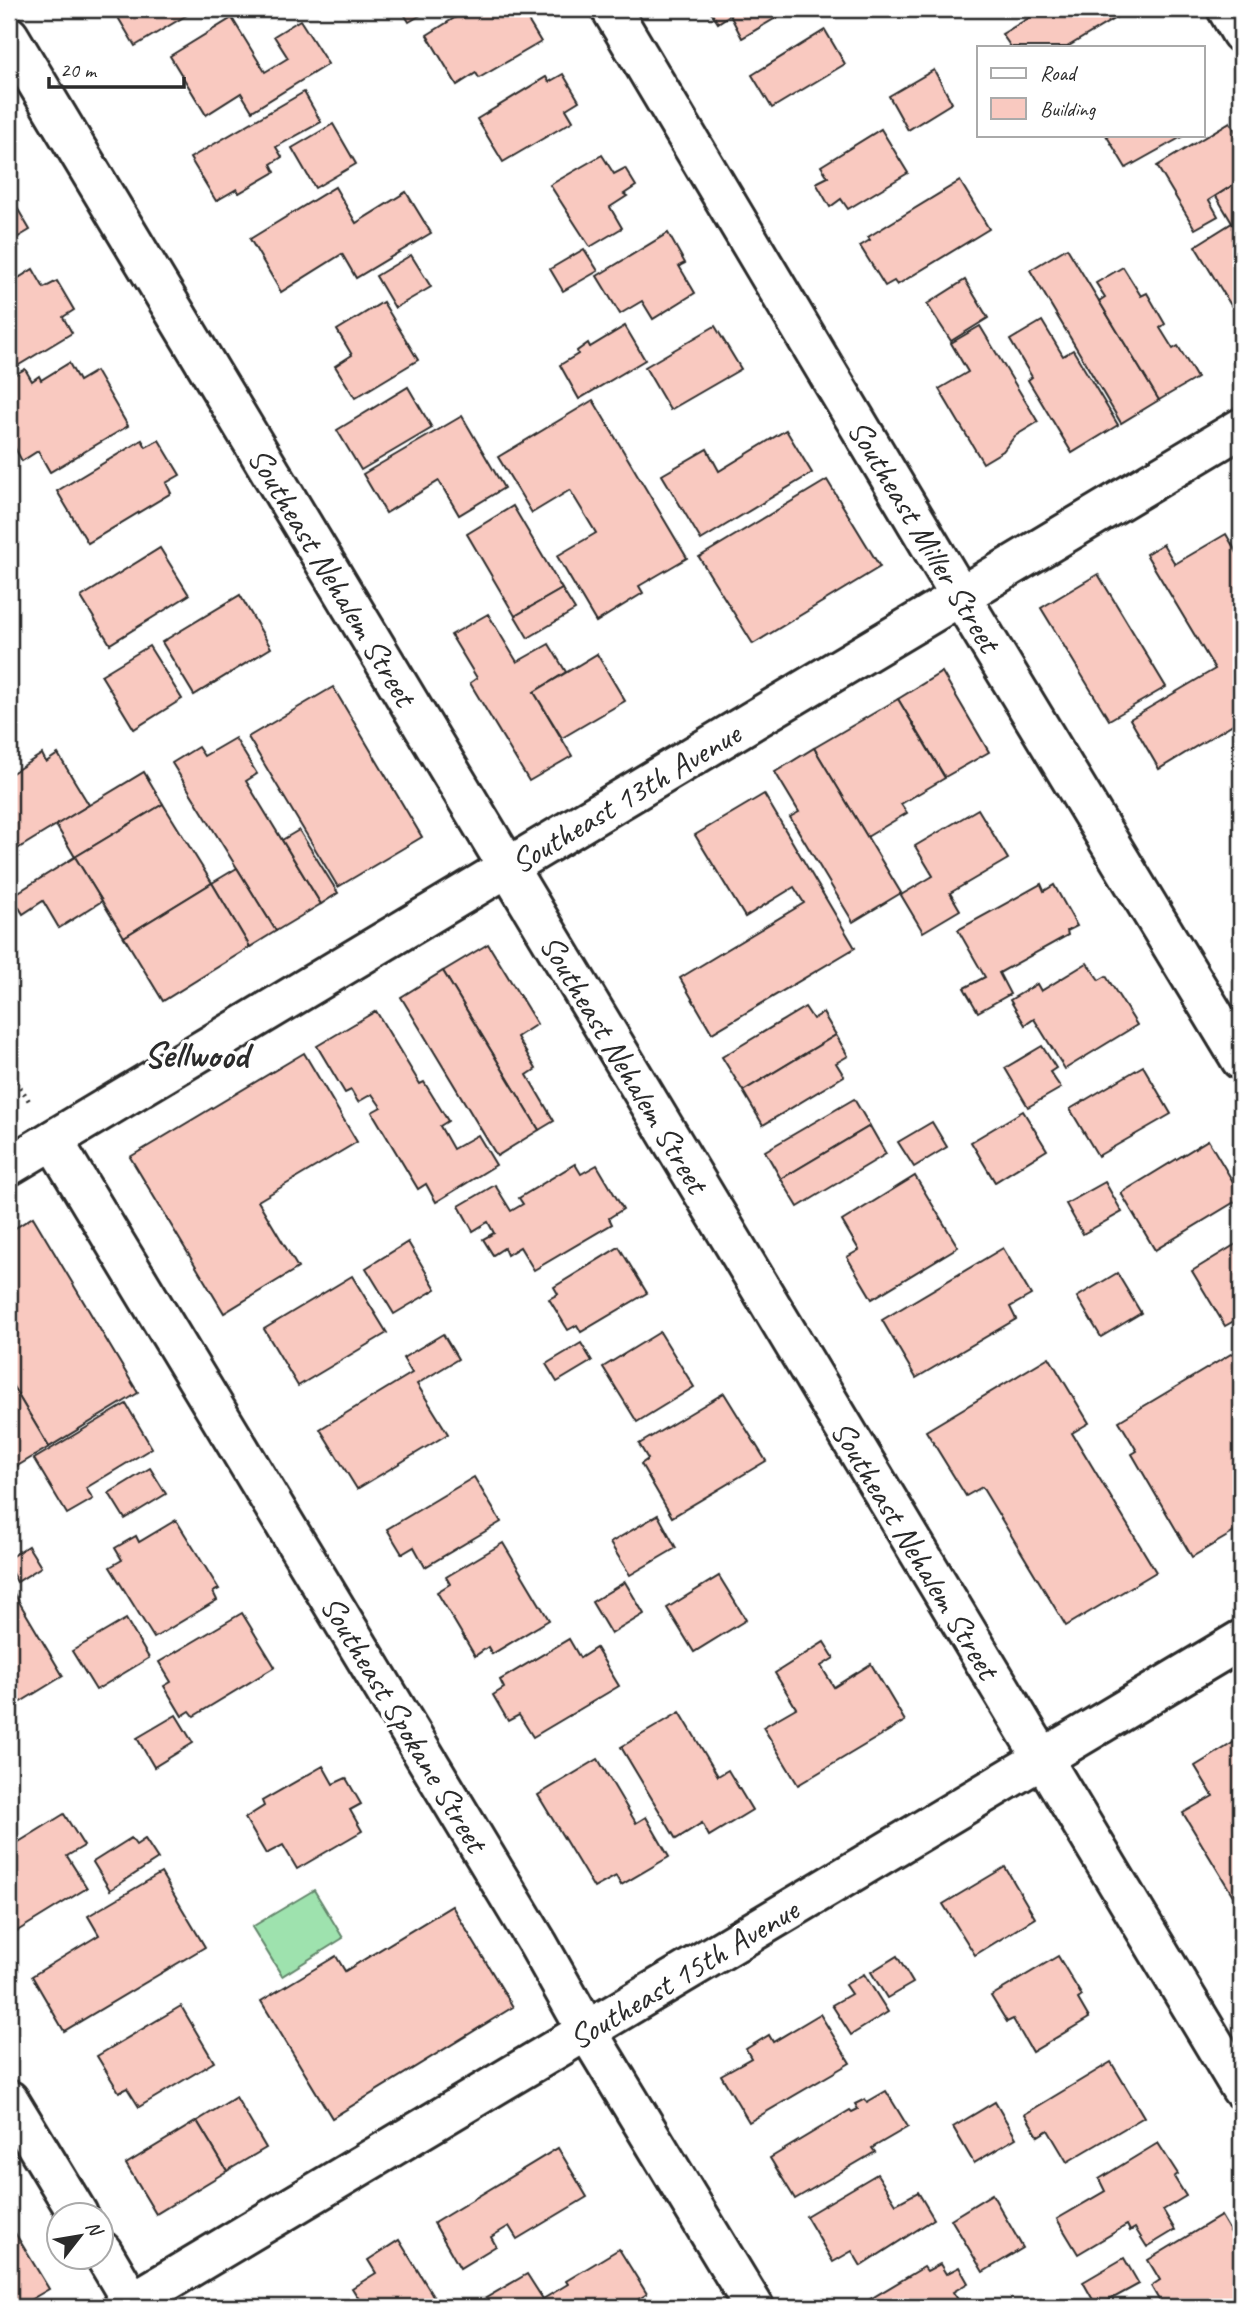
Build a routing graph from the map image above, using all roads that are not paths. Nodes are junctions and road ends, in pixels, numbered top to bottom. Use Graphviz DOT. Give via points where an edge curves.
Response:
graph roads {
  1 [pos="611,9"];
  2 [pos="1227,9"];
  3 [pos="1241,33"];
  4 [pos="9,36"];
  5 [pos="1241,428"];
  6 [pos="961,597"];
  7 [pos="508,867"];
  8 [pos="1241,1060"];
  9 [pos="53,1140"];
  10 [pos="9,1166"];
  11 [pos="1241,1640"];
  12 [pos="1041,1758"];
  13 [pos="587,2031"];
  14 [pos="1241,2089"];
  15 [pos="9,2099"];
  16 [pos="70,2200"];
  17 [pos="112,2270"];
  18 [pos="131,2306"];
  19 [pos="754,2307"];
  1 -- 6 [label="street, Southeast Miller Street"];
  2 -- 3 [label="street"];
  4 -- 7 [label="street, Southeast Nehalem Street"];
  5 -- 6 [label="street, Southeast 13th Avenue"];
  6 -- 7 [label="street, Southeast 13th Avenue"];
  6 -- 8 [label="street, Southeast Miller Street"];
  7 -- 9 [label="street, Southeast 13th Avenue"];
  7 -- 12 [label="street, Southeast Nehalem Street"];
  9 -- 10 [label="street, Southeast 13th Avenue"];
  9 -- 13 [label="street, Southeast Spokane Street"];
  11 -- 12 [label="street, Southeast 15th Avenue"];
  12 -- 13 [label="street, Southeast 15th Avenue"];
  12 -- 14 [label="street, Southeast Nehalem Street"];
  13 -- 18 [label="street, Southeast 15th Avenue"];
  13 -- 19 [label="street, Southeast Spokane Street"];
  15 -- 16 [label="street"];
  17 -- 18 [label="street"];
}
